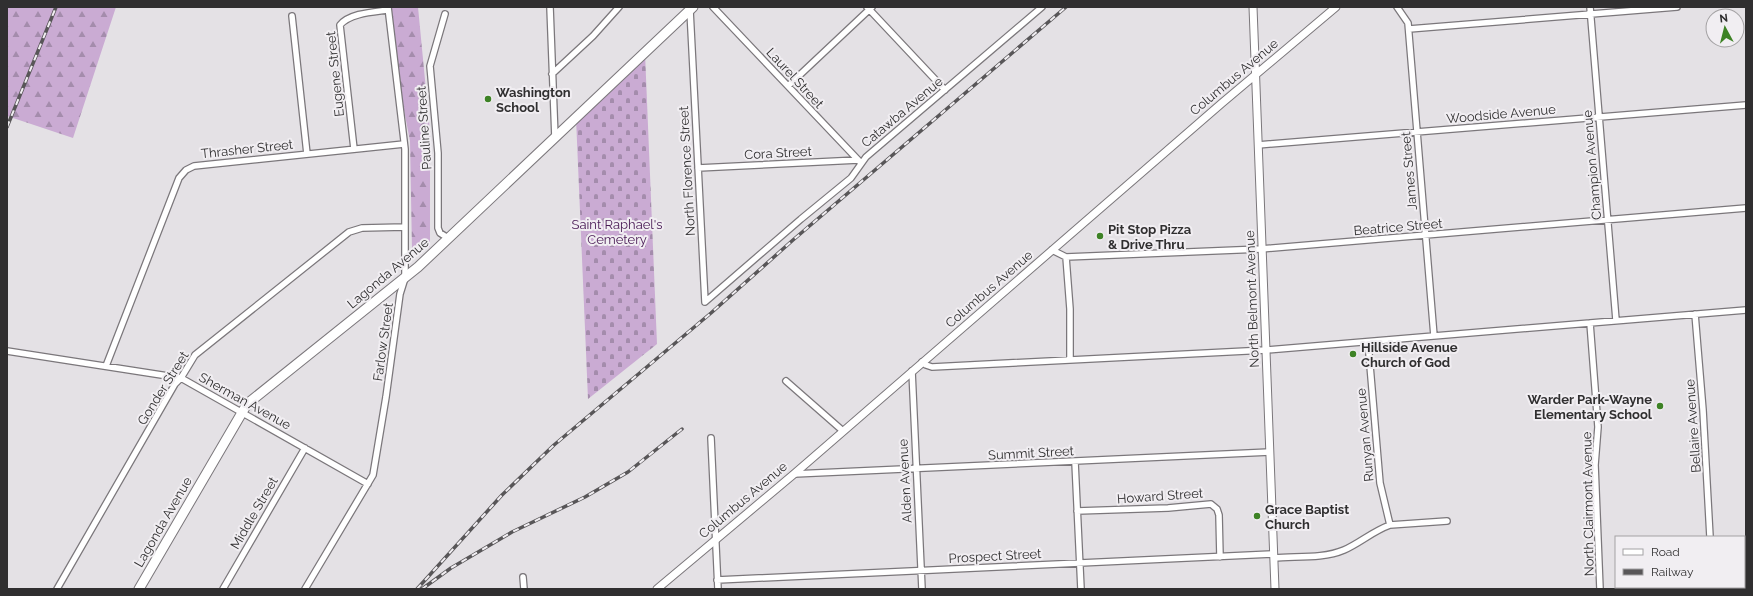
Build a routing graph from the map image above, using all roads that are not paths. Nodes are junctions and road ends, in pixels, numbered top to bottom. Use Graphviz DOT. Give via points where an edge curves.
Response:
graph roads {
  1 [pos="550,7"];
  2 [pos="619,7"];
  3 [pos="713,7"];
  4 [pos="1042,7"];
  5 [pos="1253,7"];
  6 [pos="1336,7"];
  7 [pos="1397,7"];
  8 [pos="1590,7"];
  9 [pos="1672,7"];
  10 [pos="1677,7"];
  11 [pos="388,8"];
  12 [pos="692,8"];
  13 [pos="869,8"];
  14 [pos="445,14"];
  15 [pos="1590,14"];
  16 [pos="292,16"];
  17 [pos="1409,29"];
  18 [pos="552,74"];
  19 [pos="1255,75"];
  20 [pos="788,86"];
  21 [pos="945,90"];
  22 [pos="1746,105"];
  23 [pos="1599,117"];
  24 [pos="1417,132"];
  25 [pos="555,138"];
  26 [pos="404,144"];
  27 [pos="1258,145"];
  28 [pos="354,149"];
  29 [pos="307,154"];
  30 [pos="860,161"];
  31 [pos="698,168"];
  32 [pos="1746,208"];
  33 [pos="1608,220"];
  34 [pos="405,227"];
  35 [pos="1426,235"];
  36 [pos="448,238"];
  37 [pos="1262,249"];
  38 [pos="1052,250"];
  39 [pos="1066,257"];
  40 [pos="405,278"];
  41 [pos="727,283"];
  42 [pos="1746,310"];
  43 [pos="1695,314"];
  44 [pos="1616,320"];
  45 [pos="1590,323"];
  46 [pos="1434,336"];
  47 [pos="1368,342"];
  48 [pos="1266,350"];
  49 [pos="7,351"];
  50 [pos="1070,359"];
  51 [pos="922,362"];
  52 [pos="106,366"];
  53 [pos="912,371"];
  54 [pos="181,378"];
  55 [pos="786,381"];
  56 [pos="242,412"];
  57 [pos="843,432"];
  58 [pos="711,438"];
  59 [pos="305,448"];
  60 [pos="1270,452"];
  61 [pos="1075,462"];
  62 [pos="916,469"];
  63 [pos="794,474"];
  64 [pos="368,484"];
  65 [pos="1078,511"];
  66 [pos="1447,520"];
  67 [pos="1390,525"];
  68 [pos="1710,536"];
  69 [pos="716,539"];
  70 [pos="1275,556"];
  71 [pos="1220,557"];
  72 [pos="1080,563"];
  73 [pos="921,571"];
  74 [pos="523,577"];
  75 [pos="718,580"];
  76 [pos="57,589"];
  77 [pos="139,589"];
  78 [pos="223,589"];
  79 [pos="305,589"];
  80 [pos="524,589"];
  81 [pos="657,589"];
  82 [pos="718,589"];
  83 [pos="922,589"];
  84 [pos="1081,589"];
  85 [pos="1275,589"];
  86 [pos="1600,589"];
  1 -- 18 [label="street"];
  2 -- 18 [label="street" via="594,36"];
  3 -- 20 [label="street, Laurel Street"];
  4 -- 21 [label="street, Catawba Avenue"];
  5 -- 19 [label="street, North Belmont Avenue"];
  6 -- 19 [label="street, Columbus Avenue"];
  7 -- 17 [label="street, James Street" via="1406,19"];
  8 -- 15 [label="street, Champion Avenue"];
  9 -- 10 [label="street"];
  9 -- 15 [label="street"];
  11 -- 26 [label="street, Farlow Street"];
  11 -- 28 [label="street, Eugene Street" via="352,17 340,25"];
  12 -- 25 [label="main road, Lagonda Avenue"];
  12 -- 31 [label="street, North Florence Street"];
  13 -- 20 [label="street"];
  13 -- 21 [label="street"];
  14 -- 36 [label="street, Pauline Street" via="430,66 438,153 438,228 440,233"];
  15 -- 17 [label="street"];
  15 -- 23 [label="street, Champion Avenue"];
  16 -- 29 [label="street"];
  17 -- 24 [label="street, James Street"];
  18 -- 25 [label="street"];
  19 -- 27 [label="street, North Belmont Avenue"];
  19 -- 38 [label="street, Columbus Avenue"];
  20 -- 30 [label="street, Laurel Street"];
  21 -- 30 [label="street, Catawba Avenue"];
  22 -- 23 [label="street, Woodside Avenue"];
  23 -- 24 [label="street, Woodside Avenue"];
  23 -- 33 [label="street, Champion Avenue"];
  24 -- 27 [label="street, Woodside Avenue"];
  24 -- 35 [label="street, James Street"];
  25 -- 36 [label="main road, Lagonda Avenue"];
  26 -- 28 [label="street, Thrasher Street"];
  26 -- 34 [label="street, Farlow Street"];
  27 -- 37 [label="street, North Belmont Avenue"];
  28 -- 29 [label="street, Thrasher Street"];
  29 -- 52 [label="street, Thrasher Street" via="194,166 182,173"];
  30 -- 31 [label="street, Cora Street"];
  30 -- 41 [label="street, Catawba Avenue" via="858,170 852,178"];
  31 -- 41 [label="street, North Florence Street" via="705,302"];
  32 -- 33 [label="street, Beatrice Street"];
  33 -- 35 [label="street, Beatrice Street"];
  33 -- 44 [label="street, Champion Avenue"];
  34 -- 40 [label="street, Farlow Street"];
  34 -- 54 [label="street, Gonder Street" via="362,228 349,232 201,349"];
  35 -- 37 [label="street, Beatrice Street"];
  35 -- 46 [label="street, James Street"];
  36 -- 40 [label="main road, Lagonda Avenue"];
  37 -- 39 [label="street, Beatrice Street"];
  37 -- 48 [label="street, North Belmont Avenue"];
  38 -- 39 [label="street, Beatrice Street"];
  38 -- 51 [label="street, Columbus Avenue"];
  39 -- 50 [label="street"];
  40 -- 56 [label="main road, Lagonda Avenue" via="255,396"];
  40 -- 64 [label="street, Farlow Street" via="400,294 372,475"];
  42 -- 43 [label="street"];
  43 -- 44 [label="street"];
  43 -- 68 [label="street, Bellaire Avenue"];
  44 -- 45 [label="street"];
  45 -- 46 [label="street"];
  45 -- 86 [label="street, North Clairmont Avenue" via="1598,427 1596,466"];
  46 -- 47 [label="street"];
  47 -- 48 [label="street"];
  47 -- 67 [label="street, Runyan Avenue" via="1380,483"];
  48 -- 50 [label="street"];
  48 -- 60 [label="street, North Belmont Avenue"];
  49 -- 52 [label="street, Sherman Avenue"];
  50 -- 51 [label="street" via="932,366"];
  51 -- 53 [label="street, Columbus Avenue"];
  52 -- 54 [label="street, Sherman Avenue"];
  53 -- 57 [label="street, Columbus Avenue"];
  53 -- 62 [label="street, Alden Avenue"];
  54 -- 56 [label="street, Sherman Avenue"];
  54 -- 76 [label="street, Gonder Street" via="175,384"];
  55 -- 57 [label="street"];
  56 -- 59 [label="street, Sherman Avenue"];
  56 -- 77 [label="main road, Lagonda Avenue"];
  57 -- 63 [label="street, Columbus Avenue"];
  58 -- 69 [label="street"];
  59 -- 64 [label="street, Sherman Avenue"];
  59 -- 78 [label="street, Middle Street"];
  60 -- 61 [label="street, Summit Street"];
  60 -- 70 [label="street, North Belmont Avenue"];
  61 -- 62 [label="street, Summit Street"];
  61 -- 65 [label="street"];
  62 -- 63 [label="street, Summit Street"];
  62 -- 73 [label="street, Alden Avenue"];
  63 -- 69 [label="street, Columbus Avenue"];
  64 -- 79 [label="street, Farlow Street"];
  65 -- 71 [label="street, Howard Street" via="1211,504 1219,514"];
  65 -- 72 [label="street"];
  66 -- 67 [label="street"];
  67 -- 70 [label="street, Prospect Street" via="1334,554"];
  69 -- 75 [label="street"];
  69 -- 81 [label="street, Columbus Avenue"];
  70 -- 71 [label="street, Prospect Street"];
  70 -- 85 [label="street, North Belmont Avenue"];
  71 -- 72 [label="street, Prospect Street"];
  72 -- 73 [label="street, Prospect Street"];
  72 -- 84 [label="street"];
  73 -- 75 [label="street, Prospect Street"];
  73 -- 83 [label="street, Alden Avenue"];
  74 -- 80 [label="street"];
  75 -- 82 [label="street"];
}
